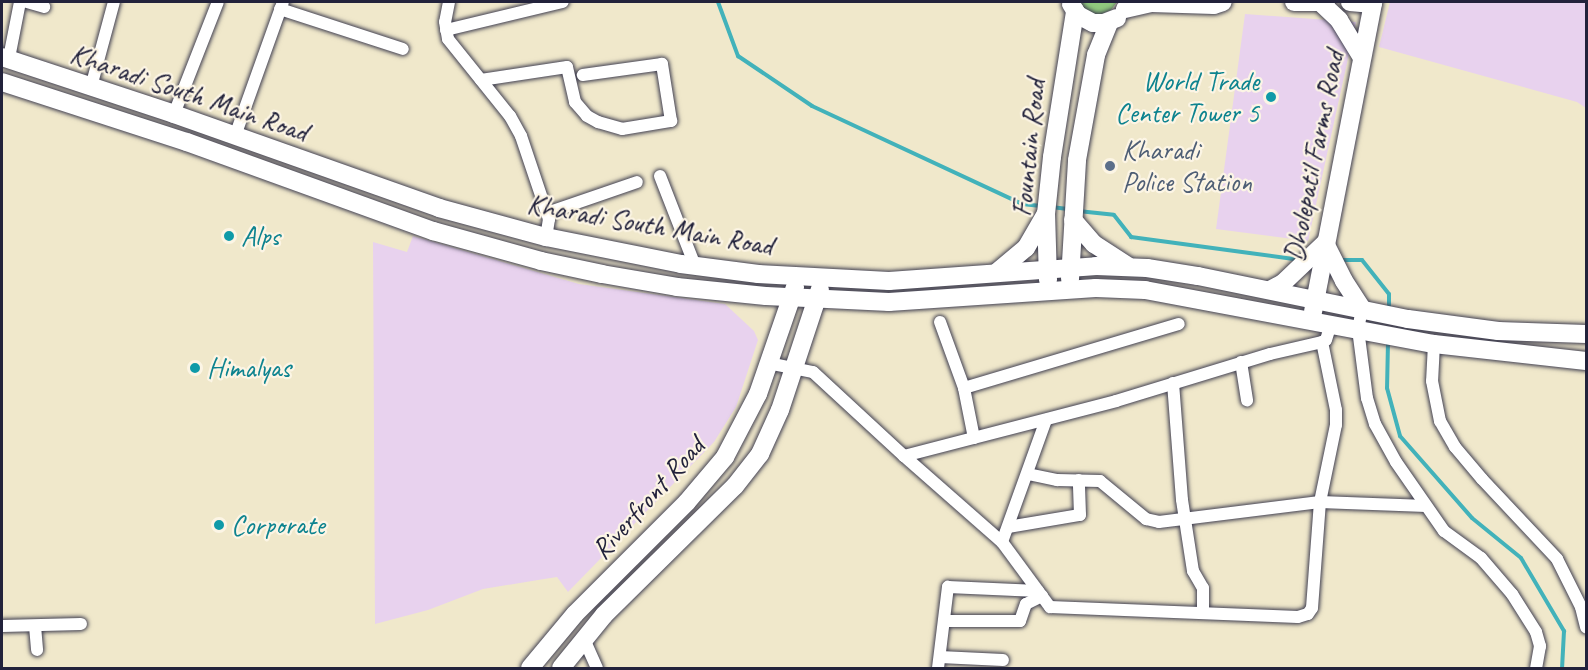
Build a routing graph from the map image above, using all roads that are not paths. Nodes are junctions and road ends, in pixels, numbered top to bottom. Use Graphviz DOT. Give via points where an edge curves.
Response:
graph roads {
  1 [pos="20,2"];
  2 [pos="27,2"];
  3 [pos="114,2"];
  4 [pos="218,2"];
  5 [pos="448,2"];
  6 [pos="563,2"];
  7 [pos="1224,2"];
  8 [pos="1294,2"];
  9 [pos="1350,2"];
  10 [pos="281,5"];
  11 [pos="1127,5"];
  12 [pos="1326,5"];
  13 [pos="1072,6"];
  14 [pos="44,7"];
  15 [pos="1372,7"];
  16 [pos="1109,22"];
  17 [pos="446,30"];
  18 [pos="403,49"];
  19 [pos="1361,56"];
  20 [pos="5,57"];
  21 [pos="583,75"];
  22 [pos="482,80"];
  23 [pos="2,82"];
  24 [pos="91,87"];
  25 [pos="174,114"];
  26 [pos="235,136"];
  27 [pos="660,176"];
  28 [pos="636,182"];
  29 [pos="1047,207"];
  30 [pos="1073,210"];
  31 [pos="546,213"];
  32 [pos="546,237"];
  33 [pos="1325,243"];
  34 [pos="695,266"];
  35 [pos="1129,267"];
  36 [pos="1071,268"];
  37 [pos="1048,270"];
  38 [pos="996,273"];
  39 [pos="799,277"];
  40 [pos="824,279"];
  41 [pos="1070,290"];
  42 [pos="1270,290"];
  43 [pos="1047,292"];
  44 [pos="790,298"];
  45 [pos="1314,299"];
  46 [pos="816,300"];
  47 [pos="1368,310"];
  48 [pos="1402,317"];
  49 [pos="1311,321"];
  50 [pos="940,322"];
  51 [pos="1179,324"];
  52 [pos="1331,324"];
  53 [pos="1366,331"];
  54 [pos="1587,334"];
  55 [pos="1400,337"];
  56 [pos="1322,342"];
  57 [pos="1434,344"];
  58 [pos="1587,361"];
  59 [pos="1241,362"];
  60 [pos="768,363"];
  61 [pos="793,367"];
  62 [pos="1173,382"];
  63 [pos="964,388"];
  64 [pos="1247,401"];
  65 [pos="1046,420"];
  66 [pos="975,438"];
  67 [pos="904,456"];
  68 [pos="1028,474"];
  69 [pos="1079,480"];
  70 [pos="1320,502"];
  71 [pos="1426,507"];
  72 [pos="1185,519"];
  73 [pos="1008,527"];
  74 [pos="1002,542"];
  75 [pos="1040,593"];
  76 [pos="1203,613"];
  77 [pos="944,621"];
  78 [pos="81,624"];
  79 [pos="2,626"];
  80 [pos="35,626"];
  81 [pos="1587,627"];
  82 [pos="584,639"];
  83 [pos="37,650"];
  84 [pos="1003,660"];
  85 [pos="939,663"];
  86 [pos="530,669"];
  87 [pos="561,669"];
  88 [pos="597,669"];
  89 [pos="1536,669"];
  1 -- 20 [label="street"];
  2 -- 14 [label="street"];
  3 -- 24 [label="street"];
  4 -- 25 [label="street"];
  5 -- 17 [label="street"];
  6 -- 17 [label="street"];
  7 -- 11 [label="main road" via="1214,6"];
  8 -- 12 [label="main road"];
  9 -- 15 [label="main road"];
  10 -- 18 [label="street"];
  10 -- 26 [label="street"];
  11 -- 16 [label="main road, Fountain Road"];
  12 -- 15 [label="main road"];
  12 -- 19 [label="main road"];
  13 -- 16 [label="main road, Fountain Road" via="1087,21"];
  13 -- 29 [label="main road, Fountain Road"];
  15 -- 19 [label="main road, Dholepatil Farms Road"];
  16 -- 30 [label="main road, Fountain Road" via="1096,55 1077,160"];
  17 -- 22 [label="street" via="448,39"];
  19 -- 33 [label="main road, Dholepatil Farms Road"];
  20 -- 24 [label="main road, Kharadi South Main Road"];
  21 -- 22 [label="street" via="662,64 671,121 622,129 598,122 576,102 567,68"];
  22 -- 31 [label="street" via="521,136"];
  23 -- 44 [label="main road, Kharadi South Main Road" via="480,245 667,285"];
  24 -- 25 [label="main road, Kharadi South Main Road"];
  25 -- 26 [label="main road, Kharadi South Main Road"];
  26 -- 32 [label="main road, Kharadi South Main Road" via="439,208"];
  27 -- 34 [label="street"];
  28 -- 31 [label="street"];
  29 -- 37 [label="main road, Fountain Road"];
  29 -- 38 [label="main road" via="1026,248"];
  30 -- 35 [label="main road" via="1094,244"];
  30 -- 36 [label="main road, Fountain Road"];
  31 -- 32 [label="street"];
  32 -- 34 [label="main road, Kharadi South Main Road"];
  33 -- 42 [label="main road" via="1283,283"];
  33 -- 45 [label="main road, Dholepatil Farms Road"];
  33 -- 47 [label="main road" via="1344,281"];
  34 -- 39 [label="main road, Kharadi South Main Road"];
  35 -- 36 [label="main road, Kharadi South Main Road"];
  35 -- 42 [label="main road, Kharadi South Main Road"];
  36 -- 37 [label="main road, Kharadi South Main Road"];
  36 -- 41 [label="main road, Fountain Road"];
  37 -- 38 [label="main road, Kharadi South Main Road"];
  37 -- 43 [label="main road, Fountain Road"];
  38 -- 40 [label="main road, Kharadi South Main Road" via="889,281"];
  39 -- 40 [label="main road, Kharadi South Main Road"];
  39 -- 44 [label="main road, Riverfront Road"];
  40 -- 46 [label="main road, Riverfront Road"];
  41 -- 43 [label="main road, Kharadi South Main Road"];
  41 -- 49 [label="main road, Kharadi South Main Road" via="1145,290"];
  42 -- 45 [label="main road, Kharadi South Main Road"];
  43 -- 46 [label="main road, Kharadi South Main Road" via="890,302"];
  44 -- 46 [label="main road, Kharadi South Main Road"];
  44 -- 60 [label="main road, Riverfront Road"];
  45 -- 47 [label="main road, Kharadi South Main Road"];
  45 -- 49 [label="main road, Dholepatil Farms Road"];
  46 -- 61 [label="main road, Riverfront Road"];
  47 -- 48 [label="main road, Kharadi South Main Road"];
  47 -- 53 [label="street"];
  48 -- 54 [label="main road, Kharadi South Main Road" via="1498,331"];
  48 -- 55 [label="main road"];
  49 -- 52 [label="main road, Kharadi South Main Road"];
  50 -- 63 [label="street"];
  51 -- 63 [label="street"];
  52 -- 53 [label="main road, Kharadi South Main Road"];
  52 -- 56 [label="street"];
  53 -- 55 [label="main road, Kharadi South Main Road"];
  53 -- 71 [label="street" via="1366,398 1375,424"];
  55 -- 57 [label="main road, Kharadi South Main Road"];
  56 -- 59 [label="street"];
  56 -- 70 [label="street" via="1336,425"];
  57 -- 58 [label="main road, Kharadi South Main Road"];
  57 -- 81 [label="street" via="1432,381 1440,421 1455,447 1557,559"];
  59 -- 62 [label="street"];
  59 -- 64 [label="street"];
  60 -- 61 [label="street"];
  60 -- 86 [label="main road, Riverfront Road" via="758,394 725,457 687,502 576,614"];
  61 -- 67 [label="street" via="813,372"];
  61 -- 82 [label="main road, Riverfront Road" via="780,410 760,454 735,486"];
  62 -- 65 [label="street"];
  62 -- 72 [label="street"];
  63 -- 66 [label="street"];
  65 -- 66 [label="street"];
  65 -- 68 [label="street"];
  66 -- 67 [label="street"];
  67 -- 74 [label="street"];
  68 -- 69 [label="street"];
  68 -- 73 [label="street"];
  69 -- 72 [label="street" via="1100,481 1146,519"];
  69 -- 73 [label="street" via="1080,515"];
  70 -- 71 [label="street"];
  70 -- 72 [label="street"];
  70 -- 76 [label="street" via="1312,608 1308,614 1298,617"];
  71 -- 89 [label="street" via="1444,531 1481,558 1512,594 1536,632 1540,646"];
  72 -- 76 [label="street" via="1193,572 1203,588"];
  73 -- 74 [label="street"];
  74 -- 75 [label="street"];
  75 -- 76 [label="street" via="1050,607"];
  75 -- 77 [label="street" via="1026,604 1020,621"];
  75 -- 77 [label="street" via="948,587"];
  77 -- 85 [label="street"];
  78 -- 80 [label="street"];
  79 -- 80 [label="street"];
  80 -- 83 [label="street"];
  82 -- 87 [label="main road, Riverfront Road"];
  82 -- 88 [label="street"];
  84 -- 85 [label="street"];
}
